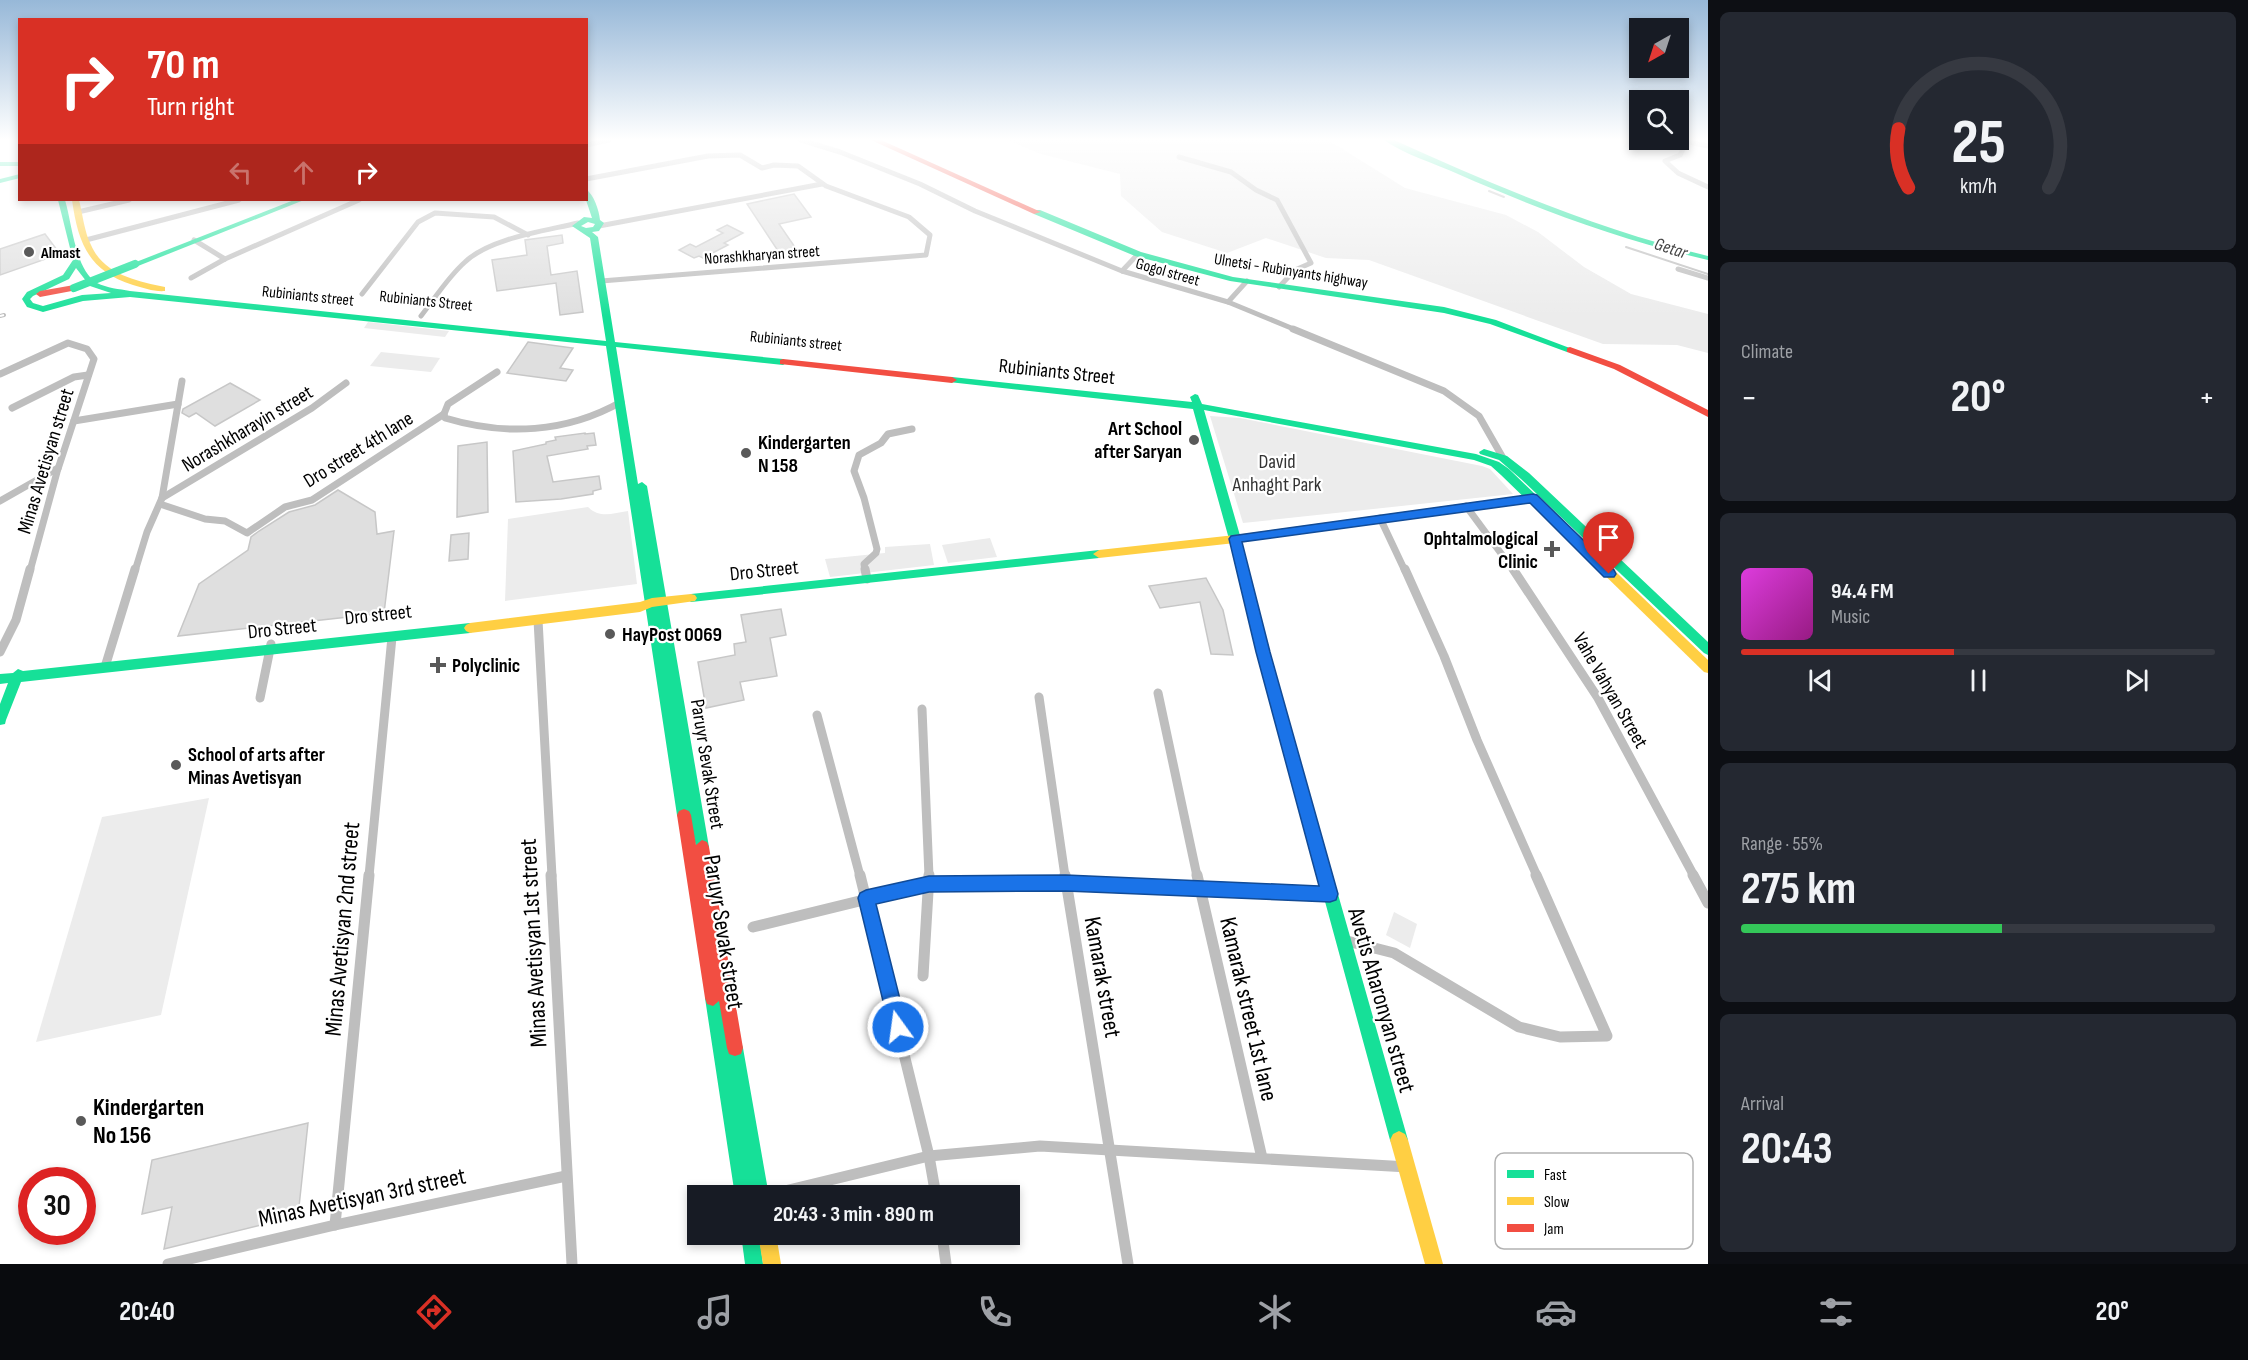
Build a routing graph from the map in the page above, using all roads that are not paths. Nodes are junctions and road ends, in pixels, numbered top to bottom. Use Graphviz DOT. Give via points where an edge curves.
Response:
graph roads {
  1 [pos="734,199"];
  2 [pos="857,199"];
  3 [pos="951,199"];
  4 [pos="1004,199"];
  5 [pos="1275,199"];
  6 [pos="1528,199"];
  7 [pos="1541,199"];
  8 [pos="588,200"];
  9 [pos="62,201"];
  10 [pos="75,201"];
  11 [pos="125,201"];
  12 [pos="234,201"];
  13 [pos="297,201"];
  14 [pos="357,201"];
  15 [pos="78,212"];
  16 [pos="593,223"];
  17 [pos="528,235"];
  18 [pos="86,240"];
  19 [pos="194,240"];
  20 [pos="1708,251"];
  21 [pos="1138,254"];
  22 [pos="225,258"];
  23 [pos="1708,258"];
  24 [pos="77,259"];
  25 [pos="1678,269"];
  26 [pos="110,271"];
  27 [pos="1122,271"];
  28 [pos="191,278"];
  29 [pos="1708,278"];
  30 [pos="90,280"];
  31 [pos="605,280"];
  32 [pos="1247,281"];
  33 [pos="1279,287"];
  34 [pos="130,294"];
  35 [pos="362,294"];
  36 [pos="1228,302"];
  37 [pos="31,305"];
  38 [pos="421,316"];
  39 [pos="615,341"];
  40 [pos="497,372"];
  41 [pos="0,374"];
  42 [pos="88,375"];
  43 [pos="182,381"];
  44 [pos="346,383"];
  45 [pos="621,402"];
  46 [pos="1196,402"];
  47 [pos="178,404"];
  48 [pos="12,408"];
  49 [pos="444,414"];
  50 [pos="1708,414"];
  51 [pos="74,421"];
  52 [pos="912,429"];
  53 [pos="1499,461"];
  54 [pos="58,468"];
  55 [pos="1533,498"];
  56 [pos="0,501"];
  57 [pos="161,501"];
  58 [pos="1466,506"];
  59 [pos="1380,518"];
  60 [pos="1235,539"];
  61 [pos="867,579"];
  62 [pos="657,603"];
  63 [pos="538,620"];
  64 [pos="392,637"];
  65 [pos="270,646"];
  66 [pos="1708,650"];
  67 [pos="0,652"];
  68 [pos="105,665"];
  69 [pos="1708,668"];
  70 [pos="17,676"];
  71 [pos="0,678"];
  72 [pos="1158,693"];
  73 [pos="1039,697"];
  74 [pos="260,698"];
  75 [pos="922,709"];
  76 [pos="817,715"];
  77 [pos="0,720"];
  78 [pos="1066,883"];
  79 [pos="929,884"];
  80 [pos="1200,888"];
  81 [pos="1330,894"];
  82 [pos="866,898"];
  83 [pos="1708,903"];
  84 [pos="753,927"];
  85 [pos="1343,940"];
  86 [pos="922,976"];
  87 [pos="1111,1150"];
  88 [pos="929,1156"];
  89 [pos="1262,1158"];
  90 [pos="1408,1167"];
  91 [pos="566,1176"];
  92 [pos="742,1185"];
  93 [pos="760,1185"];
  94 [pos="808,1185"];
  95 [pos="934,1185"];
  96 [pos="335,1225"];
  97 [pos="751,1245"];
  98 [pos="769,1245"];
  99 [pos="943,1245"];
  100 [pos="168,1264"];
  101 [pos="572,1264"];
  102 [pos="754,1264"];
  103 [pos="772,1264"];
  104 [pos="946,1264"];
  105 [pos="1128,1264"];
  106 [pos="1434,1264"];
  1 -- 16 [label="street"];
  2 -- 31 [label="street, Norashkharyan street" via="896,211 919,224 930,235 926,255"];
  3 -- 27 [label="street, Gogol street"];
  4 -- 21 [label="main road, Ulnetsi - Rubinyants highway"];
  5 -- 33 [label="street" via="1311,263 1295,270"];
  6 -- 23 [label="main road" via="1611,234"];
  7 -- 20 [label="main road" via="1650,239"];
  8 -- 16 [label="main road, Paruyr Sevak Street"];
  9 -- 24 [label="main road"];
  10 -- 15 [label="main road"];
  11 -- 15 [label="street"];
  12 -- 18 [label="street"];
  13 -- 19 [label="main road"];
  14 -- 22 [label="street"];
  15 -- 18 [label="main road"];
  16 -- 17 [label="street"];
  16 -- 31 [label="main road, Paruyr Sevak Street"];
  17 -- 35 [label="street" via="494,217 429,214 418,222"];
  17 -- 38 [label="street" via="486,248 465,261"];
  18 -- 26 [label="main road" via="94,257"];
  19 -- 22 [label="street"];
  19 -- 37 [label="main road, bridge" via="74,288 55,301"];
  21 -- 27 [label="street"];
  21 -- 32 [label="main road, Ulnetsi - Rubinyants highway"];
  22 -- 28 [label="street"];
  24 -- 30 [label="main road"];
  24 -- 37 [label="main road" via="66,277 30,294"];
  25 -- 29 [label="street"];
  26 -- 30 [label="main road"];
  26 -- 38 [label="main road, Rubiniants Street" via="136,284 172,291"];
  27 -- 36 [label="street, Gogol street"];
  30 -- 34 [label="main road, Rubiniants street"];
  31 -- 39 [label="main road, Paruyr Sevak Street"];
  32 -- 33 [label="main road, Ulnetsi - Rubinyants highway"];
  32 -- 36 [label="street"];
  33 -- 50 [label="main road, Ulnetsi - Rubinyants highway" via="1444,310 1493,322 1617,368"];
  34 -- 37 [label="main road" via="82,298 56,306"];
  34 -- 39 [label="main road, Rubiniants street"];
  36 -- 53 [label="street, Gogol street" via="1444,391 1479,416"];
  38 -- 39 [label="main road, Rubiniants Street"];
  39 -- 45 [label="main road, Paruyr Sevak Street"];
  39 -- 46 [label="main road, Rubiniants Street"];
  39 -- 62 [label="main road, Paruyr Sevak Street"];
  40 -- 49 [label="street, Dro street 4th lane" via="448,404"];
  41 -- 42 [label="street, Minas Avetisyan street" via="68,343 87,349 94,358"];
  42 -- 48 [label="street" via="74,377"];
  42 -- 51 [label="street, Minas Avetisyan street"];
  43 -- 47 [label="street"];
  44 -- 57 [label="street, Norashkharayin street"];
  45 -- 49 [label="street" via="577,422 521,430 469,427 445,418"];
  45 -- 62 [label="main road, Paruyr Sevak Street"];
  46 -- 53 [label="main road, Rubiniants Street" via="1467,447"];
  46 -- 60 [label="main road"];
  47 -- 51 [label="street"];
  47 -- 57 [label="street"];
  49 -- 57 [label="street, Dro street 4th lane" via="312,500 285,507 247,532"];
  51 -- 54 [label="street, Minas Avetisyan street"];
  52 -- 61 [label="street" via="888,434 859,456 854,471 877,549 864,564"];
  53 -- 55 [label="main road"];
  53 -- 66 [label="main road" via="1525,476"];
  54 -- 56 [label="street"];
  54 -- 67 [label="street, Minas Avetisyan street" via="16,620"];
  55 -- 58 [label="main road, Dro Street"];
  55 -- 69 [label="main road"];
  57 -- 68 [label="street" via="147,532"];
  58 -- 59 [label="main road, Dro Street"];
  58 -- 83 [label="street, Vahe Vahyan Street" via="1532,595 1598,698"];
  59 -- 60 [label="main road, Dro Street"];
  59 -- 85 [label="street" via="1428,617 1477,740 1607,1036 1560,1037 1519,1027 1395,953"];
  60 -- 61 [label="main road, Dro Street"];
  60 -- 81 [label="main road, Avetis Aharonyan street"];
  61 -- 62 [label="main road, Dro Street"];
  62 -- 63 [label="main road, Dro Street"];
  62 -- 65 [label="main road, Dro street"];
  62 -- 92 [label="main road, Paruyr Sevak street"];
  62 -- 93 [label="main road, Paruyr Sevak Street"];
  63 -- 64 [label="main road, Dro Street"];
  63 -- 91 [label="street, Minas Avetisyan 1st street"];
  64 -- 65 [label="main road, Dro Street"];
  64 -- 96 [label="street, Minas Avetisyan 2nd street"];
  65 -- 68 [label="main road, Dro Street"];
  65 -- 74 [label="street"];
  68 -- 70 [label="main road"];
  70 -- 71 [label="main road"];
  70 -- 77 [label="main road"];
  72 -- 80 [label="street, Kamarak street 1st lane"];
  73 -- 78 [label="street, Kamarak street"];
  75 -- 79 [label="street"];
  76 -- 82 [label="street"];
  78 -- 79 [label="street"];
  78 -- 80 [label="street"];
  78 -- 87 [label="street, Kamarak street"];
  79 -- 82 [label="street"];
  79 -- 86 [label="street"];
  80 -- 81 [label="street"];
  80 -- 89 [label="street, Kamarak street 1st lane"];
  81 -- 85 [label="main road, Avetis Aharonyan street"];
  82 -- 84 [label="street"];
  82 -- 88 [label="street"];
  85 -- 90 [label="main road, Avetis Aharonyan street"];
  87 -- 88 [label="street" via="1040,1146"];
  87 -- 89 [label="street"];
  87 -- 105 [label="street, Kamarak street"];
  88 -- 94 [label="street"];
  88 -- 95 [label="street"];
  89 -- 90 [label="street"];
  90 -- 106 [label="main road, Avetis Aharonyan street"];
  91 -- 96 [label="street, Minas Avetisyan 3rd street"];
  91 -- 101 [label="street, Minas Avetisyan 1st street"];
  96 -- 100 [label="street, Minas Avetisyan 3rd street"];
  97 -- 102 [label="main road"];
  98 -- 103 [label="main road"];
  99 -- 104 [label="street"];
}
